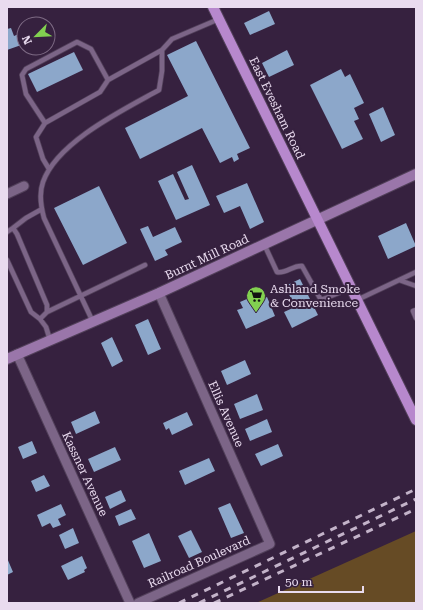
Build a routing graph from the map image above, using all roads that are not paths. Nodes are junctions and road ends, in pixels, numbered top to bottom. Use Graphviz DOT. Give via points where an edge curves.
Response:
graph roads {
  1 [pos="213,7"];
  2 [pos="219,19"];
  3 [pos="162,50"];
  4 [pos="108,80"];
  5 [pos="45,123"];
  6 [pos="49,169"];
  7 [pos="416,174"];
  8 [pos="24,186"];
  9 [pos="7,194"];
  10 [pos="42,209"];
  11 [pos="317,219"];
  12 [pos="13,228"];
  13 [pos="7,232"];
  14 [pos="264,244"];
  15 [pos="7,260"];
  16 [pos="145,264"];
  17 [pos="416,272"];
  18 [pos="399,280"];
  19 [pos="416,286"];
  20 [pos="351,288"];
  21 [pos="159,294"];
  22 [pos="81,295"];
  23 [pos="357,300"];
  24 [pos="414,311"];
  25 [pos="47,312"];
  26 [pos="416,318"];
  27 [pos="40,319"];
  28 [pos="93,322"];
  29 [pos="50,340"];
  30 [pos="17,354"];
  31 [pos="7,359"];
  32 [pos="416,420"];
  33 [pos="270,544"];
  34 [pos="130,603"];
  35 [pos="138,603"];
  1 -- 2 [label="main road, East Evesham Road"];
  2 -- 3 [label="lane" via="172,39"];
  2 -- 11 [label="main road, East Evesham Road"];
  3 -- 4 [label="lane"];
  3 -- 6 [label="lane" via="159,90 107,119 70,146"];
  4 -- 5 [label="lane" via="100,92"];
  4 -- 5 [label="lane" via="91,49 77,42 26,69 22,75 26,94"];
  5 -- 6 [label="lane" via="36,137"];
  6 -- 10 [label="lane" via="43,184"];
  7 -- 11 [label="main road, Burnt Mill Road"];
  8 -- 9 [label="street"];
  10 -- 12 [label="lane"];
  10 -- 22 [label="lane"];
  11 -- 14 [label="main road, Burnt Mill Road"];
  11 -- 20 [label="main road, East Evesham Road"];
  12 -- 13 [label="lane"];
  12 -- 25 [label="lane" via="48,305"];
  14 -- 20 [label="lane" via="277,272 302,266 321,300"];
  14 -- 21 [label="main road, Burnt Mill Road"];
  15 -- 27 [label="lane" via="31,312"];
  16 -- 22 [label="lane"];
  17 -- 18 [label="lane"];
  18 -- 19 [label="lane"];
  18 -- 23 [label="lane"];
  20 -- 23 [label="main road, East Evesham Road"];
  21 -- 28 [label="main road, Burnt Mill Road"];
  21 -- 33 [label="street, Ellis Avenue"];
  22 -- 25 [label="lane"];
  22 -- 28 [label="lane"];
  23 -- 32 [label="main road, East Evesham Road"];
  24 -- 26 [label="lane"];
  25 -- 27 [label="lane"];
  27 -- 29 [label="lane"];
  28 -- 29 [label="main road, Burnt Mill Road"];
  29 -- 30 [label="main road, Burnt Mill Road"];
  30 -- 31 [label="main road, Burnt Mill Road"];
  30 -- 34 [label="street, Kassner Avenue"];
  33 -- 35 [label="street, Railroad Boulevard"];
}
